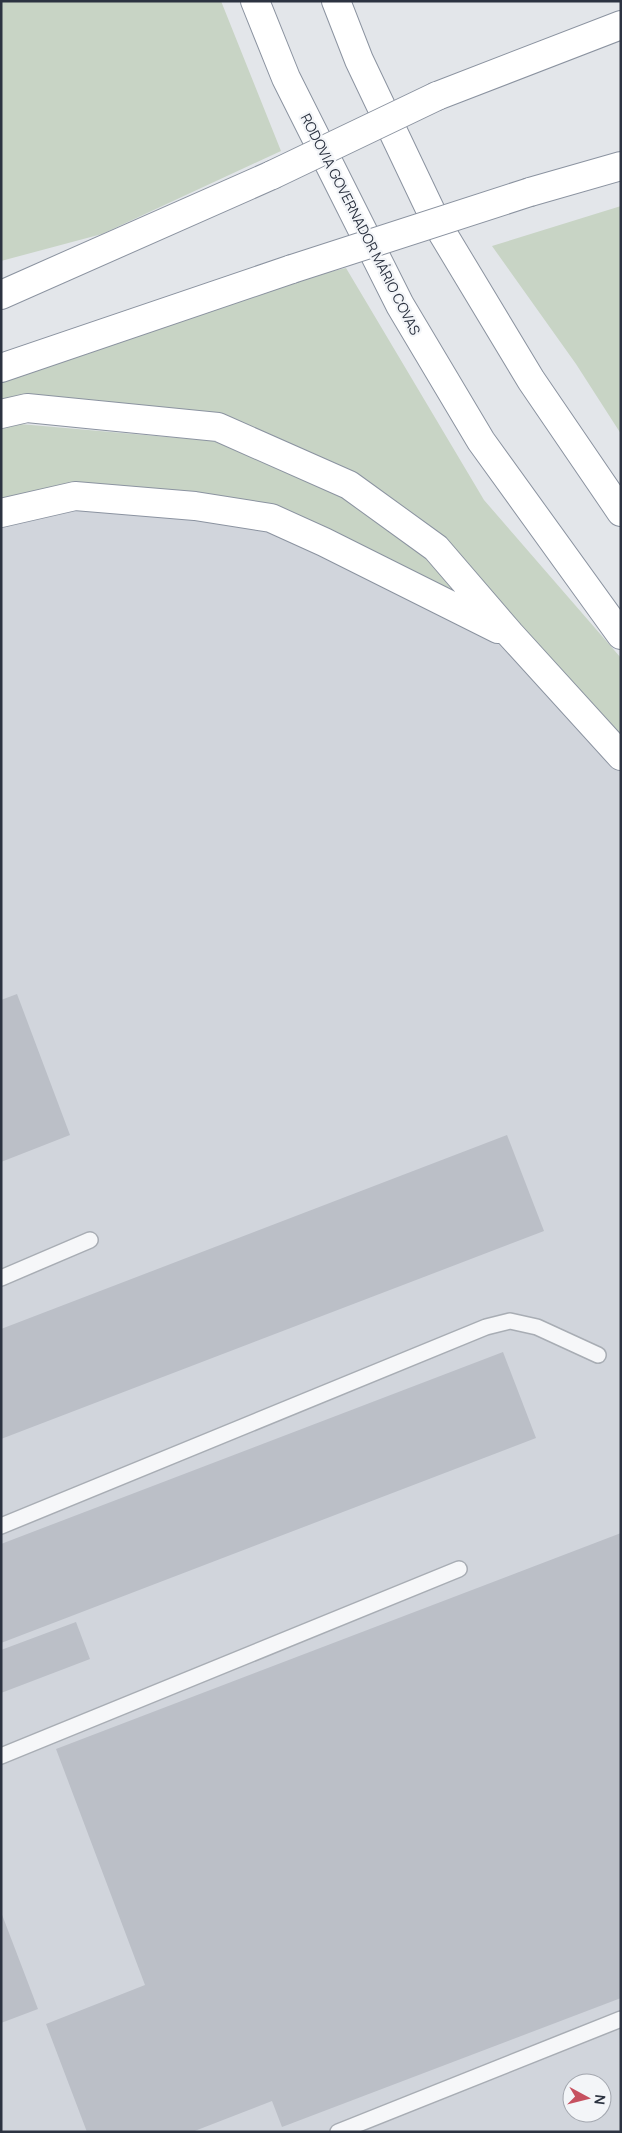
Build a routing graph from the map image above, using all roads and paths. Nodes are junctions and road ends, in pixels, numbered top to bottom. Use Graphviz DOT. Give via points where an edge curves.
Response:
graph roads {
  1 [pos="255,1"];
  2 [pos="336,1"];
  3 [pos="621,25"];
  4 [pos="621,166"];
  5 [pos="45,276"];
  6 [pos="1,284"];
  7 [pos="1,295"];
  8 [pos="1,368"];
  9 [pos="1,414"];
  10 [pos="621,512"];
  11 [pos="1,513"];
  12 [pos="510,634"];
  13 [pos="621,635"];
  14 [pos="621,756"];
  15 [pos="90,1240"];
  16 [pos="1,1278"];
  17 [pos="598,1355"];
  18 [pos="1,1526"];
  19 [pos="459,1569"];
  20 [pos="1,1756"];
  21 [pos="621,2019"];
  22 [pos="338,2132"];
  1 -- 13 [label="highway, RODOVIA GOVERNADOR MÁRIO COVAS" via="286,78 400,305 481,441"];
  2 -- 10 [label="highway" via="437,224 531,380"];
  3 -- 5 [label="highway, bridge" via="438,96 272,175"];
  4 -- 8 [label="highway, bridge" via="530,192"];
  5 -- 6 [label="highway"];
  5 -- 7 [label="highway"];
  9 -- 12 [label="highway" via="27,408 218,427 349,485 436,548"];
  11 -- 12 [label="highway" via="75,496 195,506 271,518"];
  12 -- 14 [label="highway"];
  15 -- 16 [label="lane"];
  17 -- 18 [label="lane" via="537,1327 510,1322 486,1326"];
  19 -- 20 [label="lane"];
  21 -- 22 [label="lane"];
}
